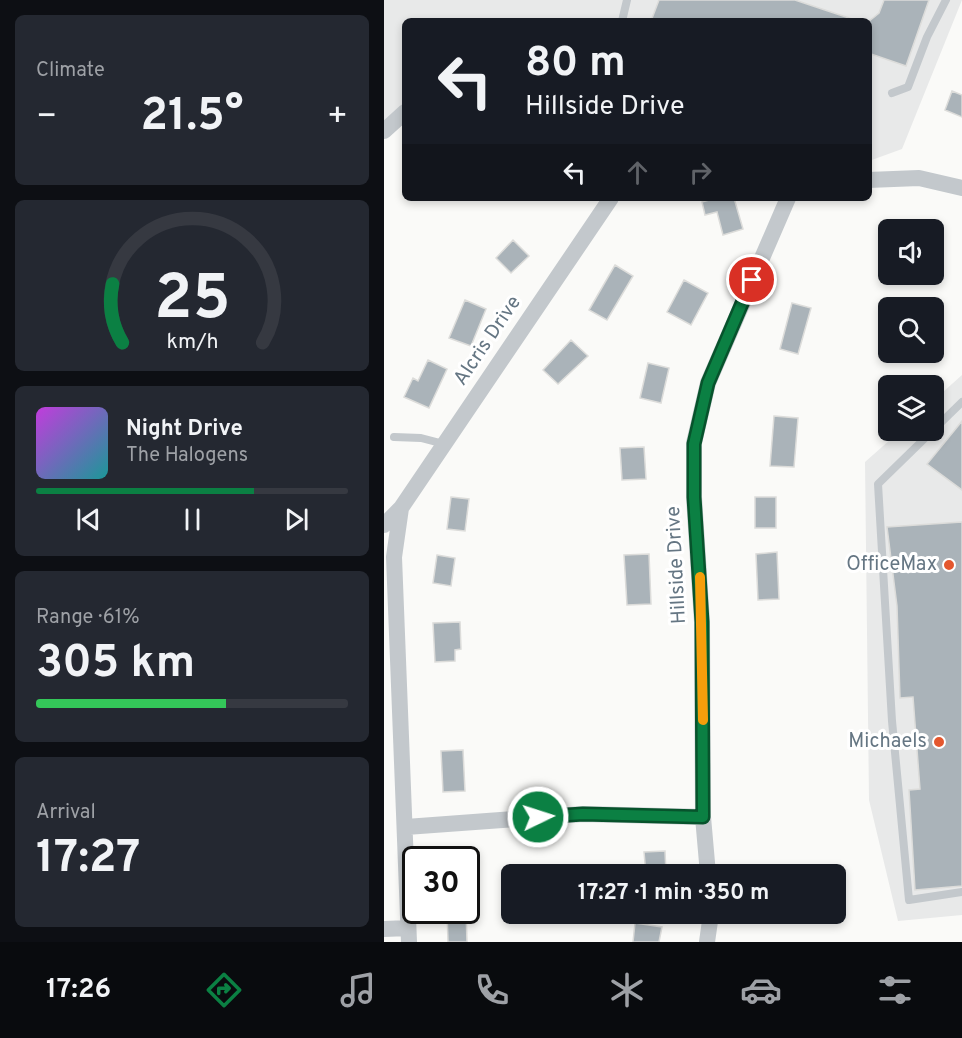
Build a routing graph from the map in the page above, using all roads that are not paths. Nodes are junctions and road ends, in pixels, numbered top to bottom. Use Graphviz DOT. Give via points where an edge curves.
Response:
graph roads {
  1 [pos="627,0"];
  2 [pos="946,0"];
  3 [pos="623,18"];
  4 [pos="892,93"];
  5 [pos="402,115"];
  6 [pos="384,130"];
  7 [pos="872,180"];
  8 [pos="962,188"];
  9 [pos="609,201"];
  10 [pos="787,201"];
  11 [pos="962,402"];
  12 [pos="394,437"];
  13 [pos="444,444"];
  14 [pos="401,508"];
  15 [pos="384,525"];
  16 [pos="703,817"];
  17 [pos="406,826"];
  18 [pos="707,864"];
  19 [pos="962,892"];
  20 [pos="710,924"];
  21 [pos="384,929"];
  22 [pos="409,935"];
  23 [pos="707,942"];
  1 -- 3 [label="lane"];
  2 -- 4 [label="lane" via="908,87"];
  5 -- 6 [label="street"];
  7 -- 8 [label="street" via="919,178"];
  9 -- 13 [label="street, Alcris Drive"];
  10 -- 16 [label="street, Hillside Drive" via="708,383 694,444 702,622"];
  11 -- 19 [label="lane" via="878,484 892,721 909,900"];
  12 -- 13 [label="lane"];
  13 -- 14 [label="street, Alcris Drive"];
  14 -- 15 [label="street"];
  14 -- 17 [label="street" via="394,557"];
  16 -- 17 [label="street" via="583,814"];
  16 -- 18 [label="street, Hillside Drive"];
  17 -- 22 [label="street"];
  20 -- 23 [label="street"];
  21 -- 22 [label="street"];
}
